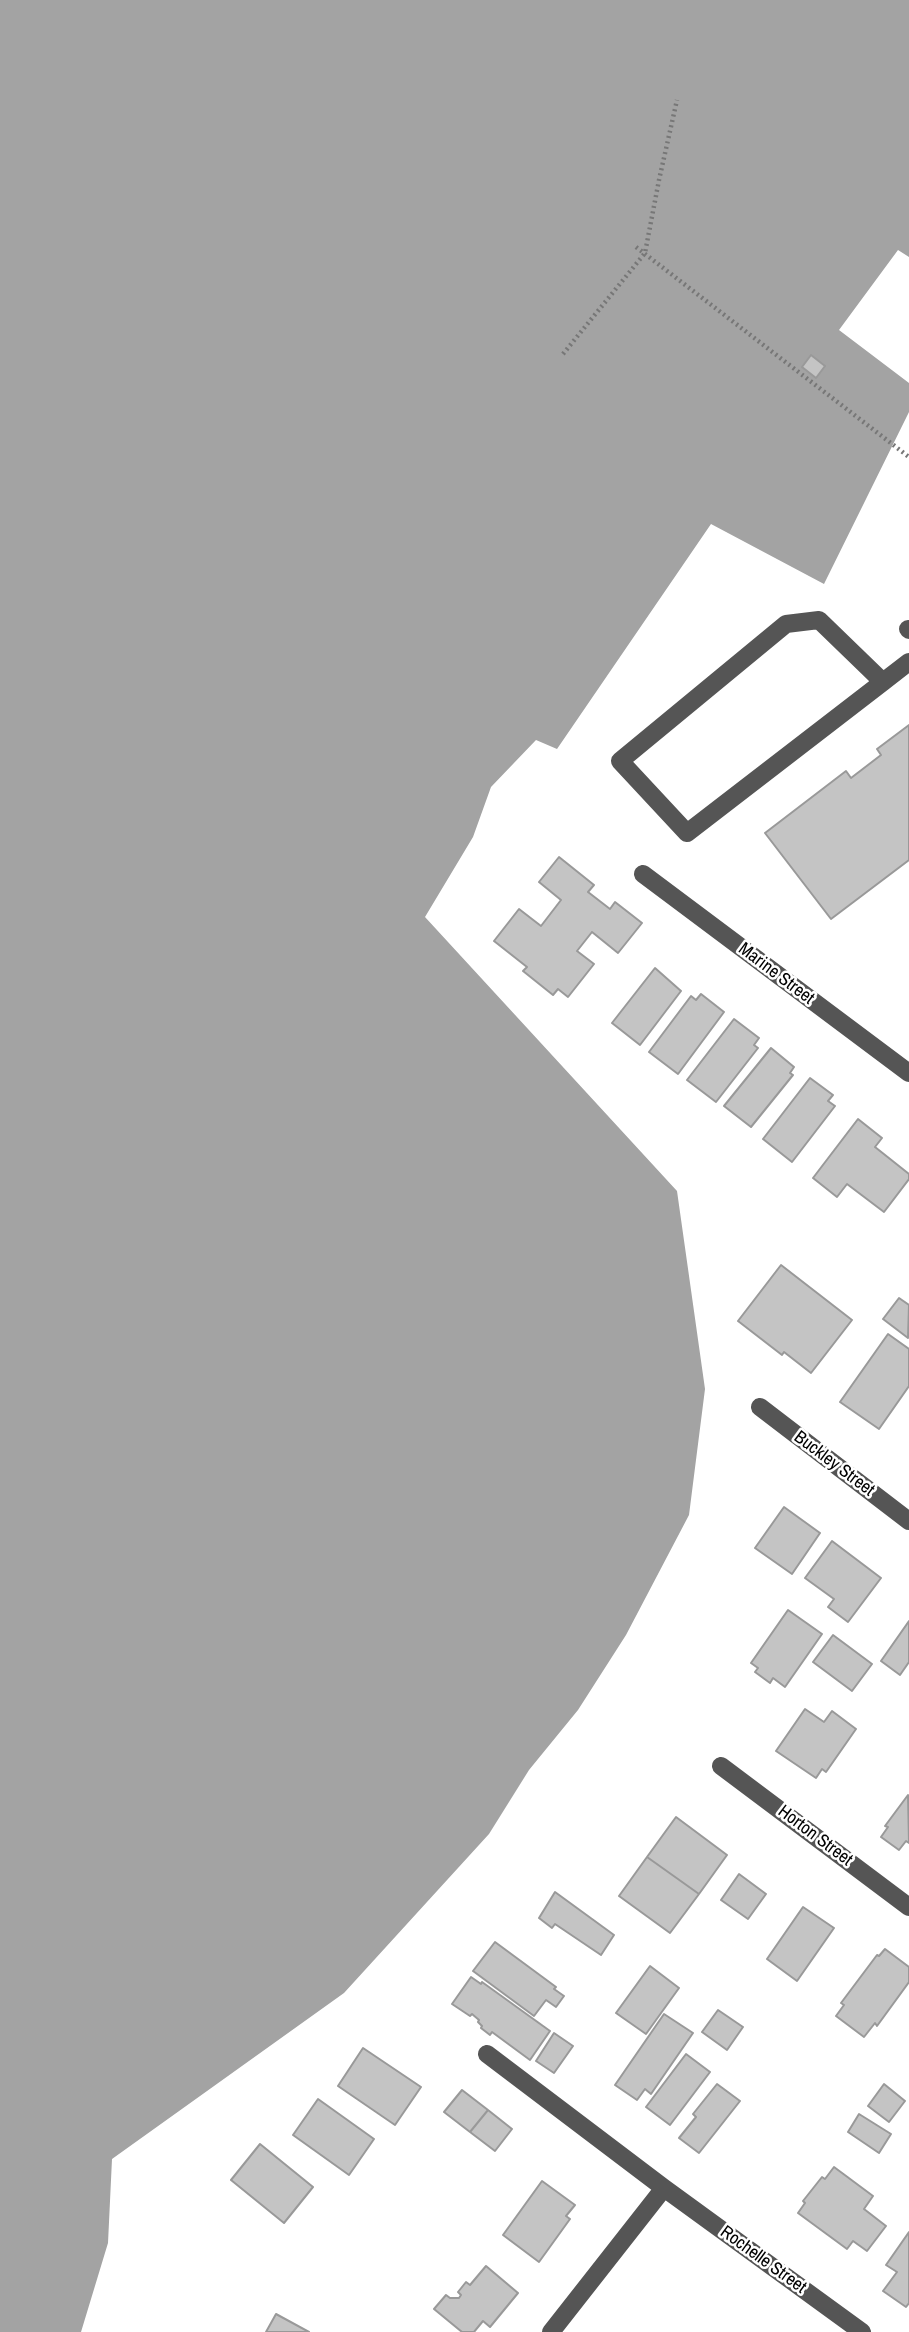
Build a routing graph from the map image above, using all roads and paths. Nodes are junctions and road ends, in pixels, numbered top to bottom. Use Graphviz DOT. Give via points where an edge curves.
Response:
graph roads {
  1 [pos="677,100"];
  2 [pos="636,247"];
  3 [pos="645,253"];
  4 [pos="563,354"];
  5 [pos="909,457"];
  6 [pos="909,662"];
  7 [pos="883,682"];
  8 [pos="643,874"];
  9 [pos="909,1073"];
  10 [pos="760,1407"];
  11 [pos="909,1521"];
  12 [pos="721,1766"];
  13 [pos="909,1907"];
  14 [pos="486,2054"];
  15 [pos="664,2188"];
  16 [pos="551,2332"];
  17 [pos="862,2332"];
  1 -- 3 [label="path"];
  2 -- 3 [label="path"];
  3 -- 4 [label="path"];
  3 -- 5 [label="path"];
  6 -- 7 [label="street"];
  7 -- 7 [label="street" via="687,833 620,761 786,624 819,620"];
  8 -- 9 [label="street, Marine Street"];
  10 -- 11 [label="street, Buckley Street"];
  12 -- 13 [label="street, Horton Street"];
  14 -- 15 [label="street, Rochelle Street"];
  15 -- 16 [label="street"];
  15 -- 17 [label="street, Rochelle Street"];
}
